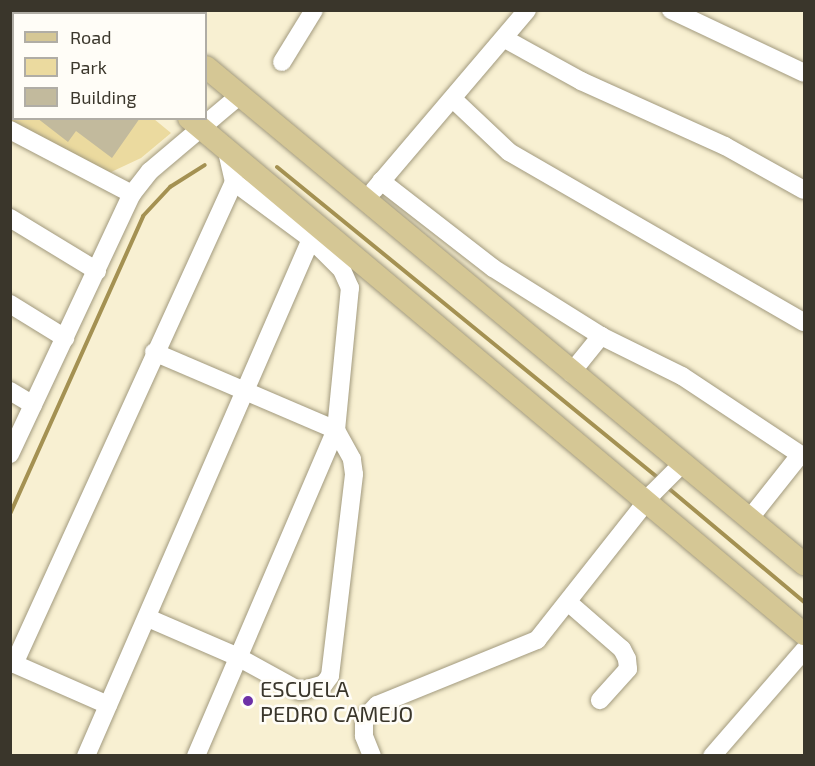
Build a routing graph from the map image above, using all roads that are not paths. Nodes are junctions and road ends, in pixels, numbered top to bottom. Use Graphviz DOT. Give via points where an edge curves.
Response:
graph roads {
  1 [pos="314,10"];
  2 [pos="527,10"];
  3 [pos="672,10"];
  4 [pos="505,39"];
  5 [pos="282,62"];
  6 [pos="207,68"];
  7 [pos="804,73"];
  8 [pos="240,95"];
  9 [pos="453,99"];
  10 [pos="207,116"];
  11 [pos="195,124"];
  12 [pos="10,130"];
  13 [pos="227,152"];
  14 [pos="234,183"];
  15 [pos="374,190"];
  16 [pos="804,190"];
  17 [pos="132,194"];
  18 [pos="10,218"];
  19 [pos="311,239"];
  20 [pos="97,271"];
  21 [pos="10,304"];
  22 [pos="804,322"];
  23 [pos="601,336"];
  24 [pos="65,338"];
  25 [pos="154,352"];
  26 [pos="571,373"];
  27 [pos="243,390"];
  28 [pos="10,391"];
  29 [pos="33,405"];
  30 [pos="336,430"];
  31 [pos="10,454"];
  32 [pos="802,456"];
  33 [pos="678,467"];
  34 [pos="650,497"];
  35 [pos="750,518"];
  36 [pos="804,564"];
  37 [pos="569,603"];
  38 [pos="148,618"];
  39 [pos="804,634"];
  40 [pos="804,650"];
  41 [pos="236,656"];
  42 [pos="12,663"];
  43 [pos="600,700"];
  44 [pos="108,705"];
  45 [pos="203,753"];
  46 [pos="86,756"];
  47 [pos="372,756"];
  48 [pos="712,756"];
  1 -- 5 [label="street"];
  2 -- 4 [label="street"];
  3 -- 7 [label="street"];
  4 -- 9 [label="street"];
  4 -- 16 [label="street" via="581,81 725,146"];
  6 -- 8 [label="main road"];
  8 -- 10 [label="street"];
  8 -- 15 [label="main road"];
  9 -- 15 [label="street"];
  9 -- 22 [label="street" via="509,152"];
  11 -- 13 [label="main road"];
  11 -- 17 [label="street"];
  12 -- 17 [label="street"];
  13 -- 14 [label="street"];
  13 -- 34 [label="main road"];
  14 -- 19 [label="street"];
  14 -- 25 [label="street"];
  15 -- 23 [label="street"];
  15 -- 26 [label="main road"];
  17 -- 20 [label="street"];
  18 -- 20 [label="street"];
  19 -- 27 [label="street"];
  19 -- 30 [label="street" via="342,270 350,288"];
  20 -- 24 [label="street"];
  21 -- 24 [label="street"];
  23 -- 26 [label="street"];
  23 -- 32 [label="street" via="682,376"];
  24 -- 29 [label="street"];
  25 -- 27 [label="street"];
  25 -- 42 [label="street"];
  26 -- 33 [label="main road"];
  27 -- 30 [label="street"];
  27 -- 38 [label="street"];
  28 -- 29 [label="street"];
  29 -- 31 [label="street"];
  30 -- 41 [label="street"];
  30 -- 41 [label="street" via="352,459 354,474 330,676 317,689 300,691"];
  32 -- 35 [label="street"];
  33 -- 34 [label="street"];
  33 -- 35 [label="main road"];
  34 -- 37 [label="street"];
  34 -- 39 [label="main road"];
  35 -- 36 [label="main road"];
  37 -- 43 [label="street" via="622,650 627,659 628,669"];
  37 -- 47 [label="street" via="537,640 376,705 364,719 364,736"];
  38 -- 41 [label="street"];
  38 -- 44 [label="street"];
  40 -- 48 [label="street"];
  41 -- 45 [label="street"];
  42 -- 44 [label="street"];
  44 -- 46 [label="street"];
}
